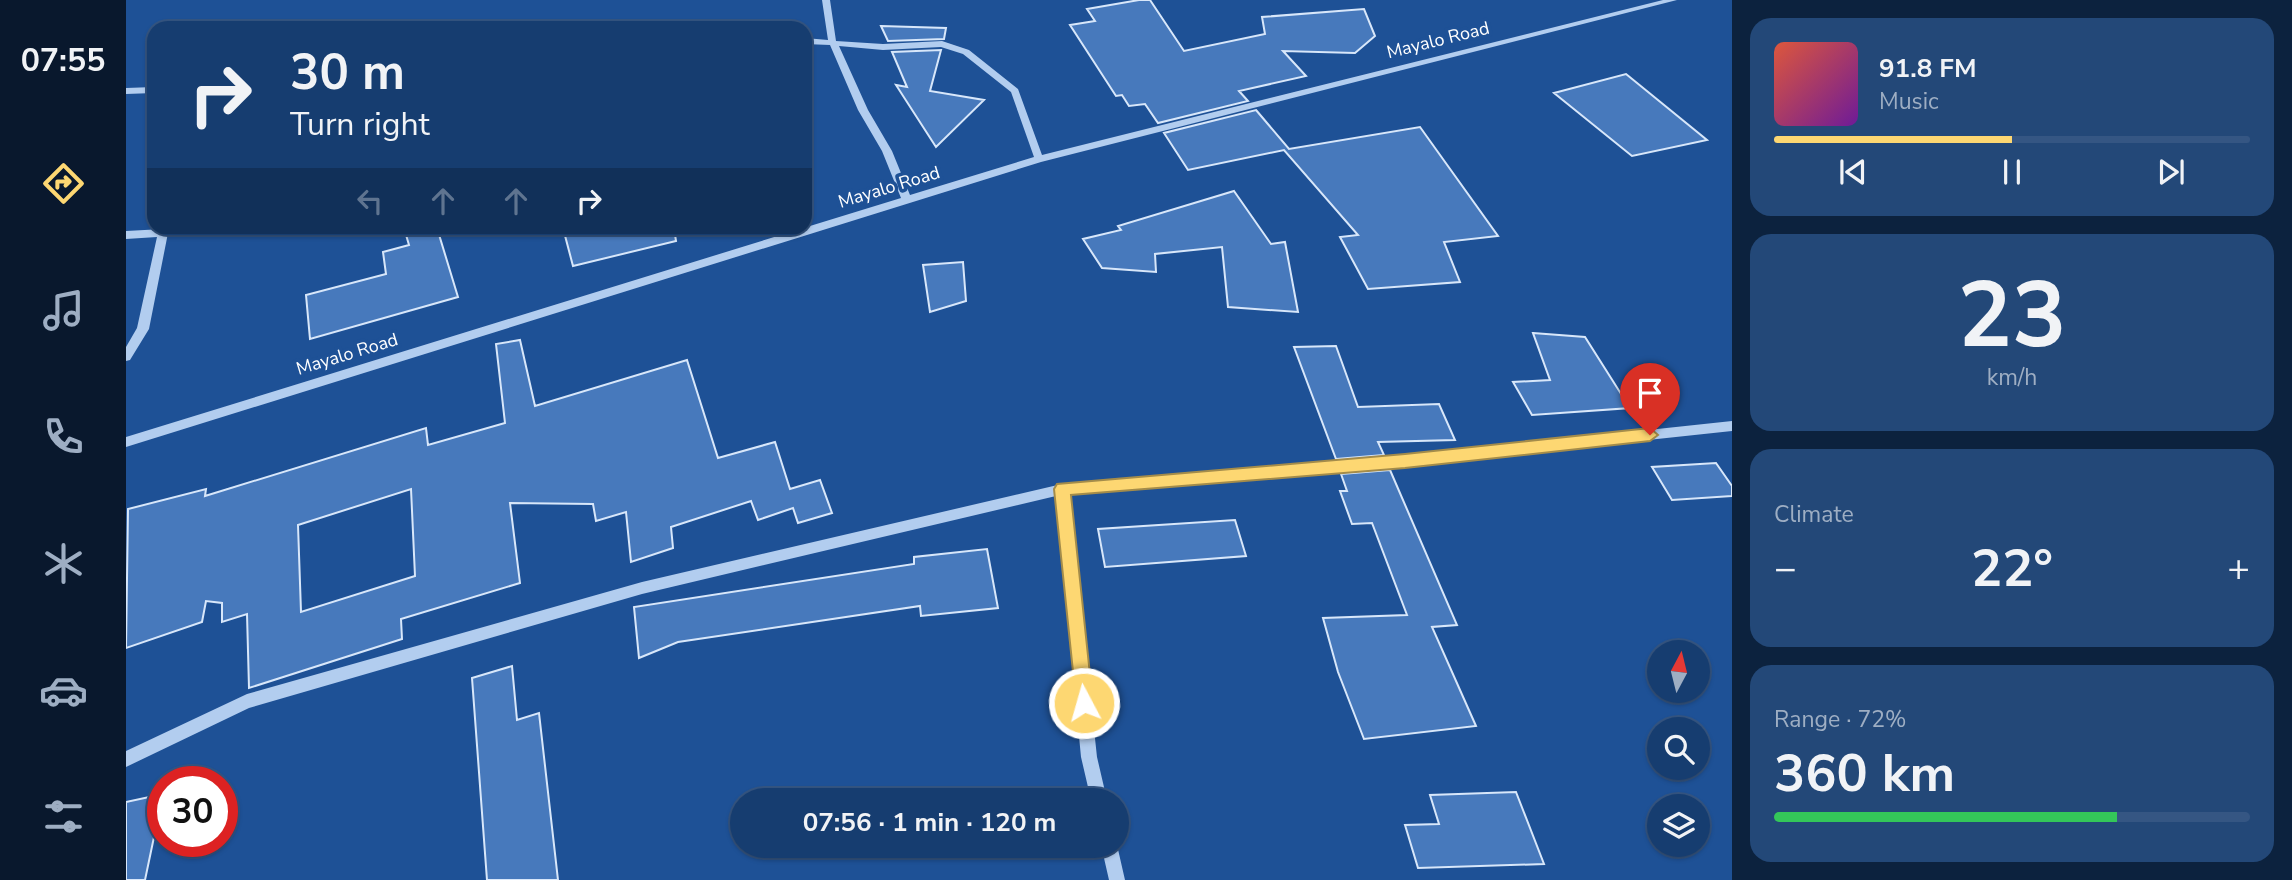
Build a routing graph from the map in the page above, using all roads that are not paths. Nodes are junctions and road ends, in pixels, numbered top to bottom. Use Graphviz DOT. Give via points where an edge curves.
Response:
graph roads {
  1 [pos="826,0"];
  2 [pos="1672,0"];
  3 [pos="812,41"];
  4 [pos="832,41"];
  5 [pos="147,90"];
  6 [pos="126,91"];
  7 [pos="1039,159"];
  8 [pos="907,200"];
  9 [pos="812,229"];
  10 [pos="147,233"];
  11 [pos="126,234"];
  12 [pos="163,235"];
  13 [pos="794,235"];
  14 [pos="126,357"];
  15 [pos="1732,426"];
  16 [pos="126,442"];
  17 [pos="1062,489"];
  18 [pos="126,759"];
  19 [pos="1096,788"];
  20 [pos="1112,858"];
  21 [pos="1117,880"];
  1 -- 4 [label="street"];
  2 -- 7 [label="street, Mayalo Road"];
  3 -- 4 [label="street"];
  4 -- 7 [label="street" via="883,47 942,44 966,52 1016,91"];
  4 -- 8 [label="street"];
  5 -- 6 [label="street"];
  7 -- 8 [label="street, Mayalo Road"];
  8 -- 9 [label="street, Mayalo Road"];
  10 -- 11 [label="street"];
  12 -- 14 [label="street" via="143,330"];
  13 -- 16 [label="street, Mayalo Road"];
  15 -- 17 [label="street" via="1405,461"];
  17 -- 18 [label="street" via="642,588 274,694 247,702"];
  17 -- 19 [label="street" via="1089,757"];
  20 -- 21 [label="street"];
}
